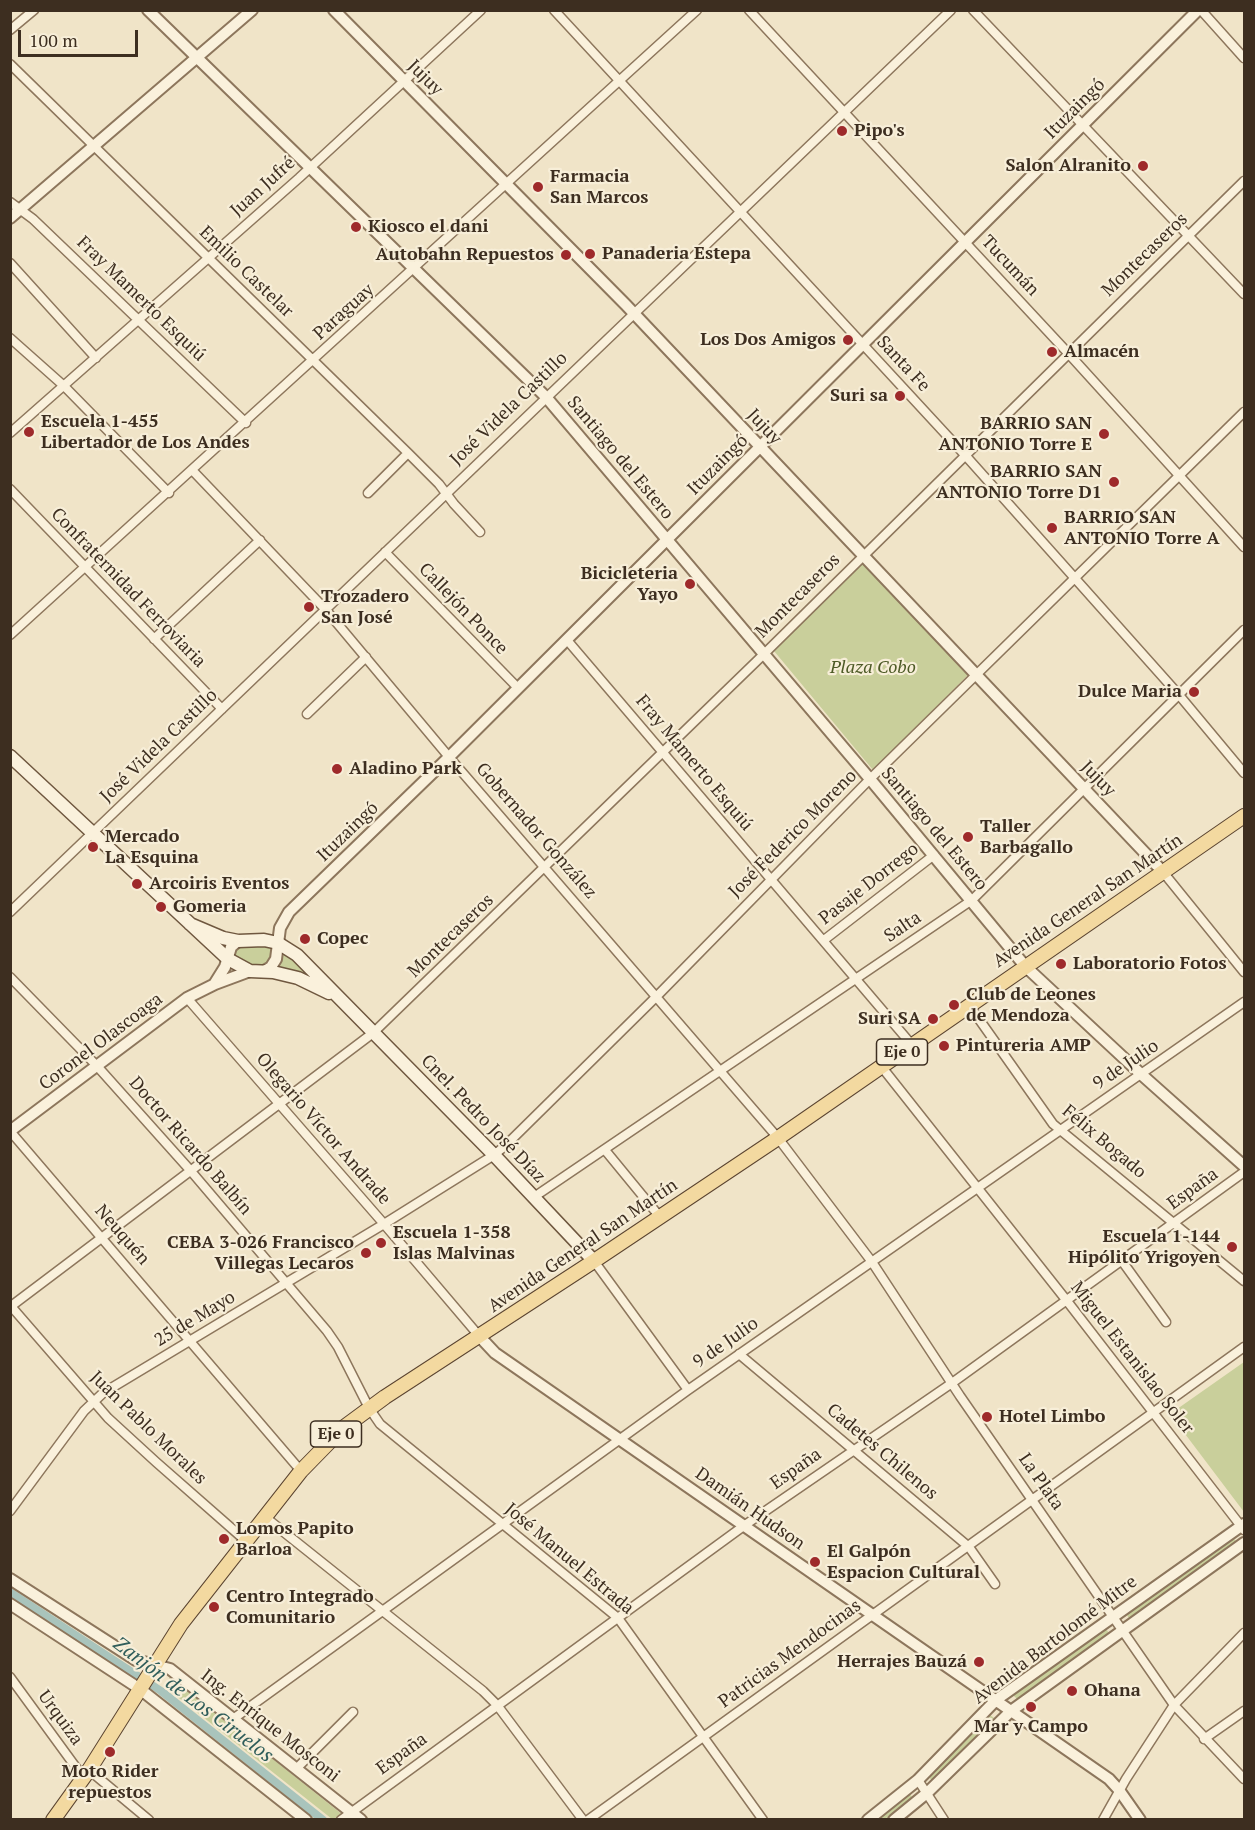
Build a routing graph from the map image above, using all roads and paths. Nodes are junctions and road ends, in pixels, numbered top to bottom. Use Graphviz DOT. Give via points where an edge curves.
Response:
graph roads {
  1 [pos="34,10"];
  2 [pos="148,10"];
  3 [pos="252,10"];
  4 [pos="334,10"];
  5 [pos="481,10"];
  6 [pos="554,10"];
  7 [pos="698,10"];
  8 [pos="749,10"];
  9 [pos="951,10"];
  10 [pos="974,10"];
  11 [pos="1199,10"];
  12 [pos="10,30"];
  13 [pos="1245,58"];
  14 [pos="196,59"];
  15 [pos="10,64"];
  16 [pos="619,81"];
  17 [pos="405,82"];
  18 [pos="845,112"];
  19 [pos="1083,125"];
  20 [pos="94,147"];
  21 [pos="309,168"];
  22 [pos="1245,181"];
  23 [pos="508,184"];
  24 [pos="10,202"];
  25 [pos="20,209"];
  26 [pos="740,212"];
  27 [pos="10,218"];
  28 [pos="1189,236"];
  29 [pos="965,243"];
  30 [pos="208,258"];
  31 [pos="10,263"];
  32 [pos="415,270"];
  33 [pos="1245,294"];
  34 [pos="634,313"];
  35 [pos="139,319"];
  36 [pos="10,338"];
  37 [pos="863,345"];
  38 [pos="1068,353"];
  39 [pos="96,358"];
  40 [pos="314,361"];
  41 [pos="64,386"];
  42 [pos="546,397"];
  43 [pos="1245,412"];
  44 [pos="246,423"];
  45 [pos="10,433"];
  46 [pos="760,447"];
  47 [pos="408,453"];
  48 [pos="965,455"];
  49 [pos="193,471"];
  50 [pos="1180,476"];
  51 [pos="10,489"];
  52 [pos="169,493"];
  53 [pos="368,493"];
  54 [pos="446,493"];
  55 [pos="480,532"];
  56 [pos="668,539"];
  57 [pos="260,540"];
  58 [pos="1245,548"];
  59 [pos="385,552"];
  60 [pos="863,555"];
  61 [pos="86,568"];
  62 [pos="1074,578"];
  63 [pos="326,610"];
  64 [pos="12,630"];
  65 [pos="1245,630"];
  66 [pos="154,639"];
  67 [pos="567,640"];
  68 [pos="764,654"];
  69 [pos="366,657"];
  70 [pos="976,675"];
  71 [pos="518,688"];
  72 [pos="1179,695"];
  73 [pos="222,709"];
  74 [pos="307,714"];
  75 [pos="662,751"];
  76 [pos="10,756"];
  77 [pos="449,757"];
  78 [pos="1245,772"];
  79 [pos="870,779"];
  80 [pos="1084,789"];
  81 [pos="1245,816"];
  82 [pos="92,833"];
  83 [pos="934,855"];
  84 [pos="546,867"];
  85 [pos="1162,872"];
  86 [pos="772,879"];
  87 [pos="972,900"];
  88 [pos="10,912"];
  89 [pos="190,924"];
  90 [pos="238,940"];
  91 [pos="824,940"];
  92 [pos="275,945"];
  93 [pos="236,963"];
  94 [pos="1026,966"];
  95 [pos="264,971"];
  96 [pos="1245,972"];
  97 [pos="10,977"];
  98 [pos="856,978"];
  99 [pos="215,984"];
  100 [pos="657,996"];
  101 [pos="187,998"];
  102 [pos="1245,1002"];
  103 [pos="344,1004"];
  104 [pos="969,1005"];
  105 [pos="373,1033"];
  106 [pos="912,1045"];
  107 [pos="97,1065"];
  108 [pos="881,1066"];
  109 [pos="720,1070"];
  110 [pos="1142,1075"];
  111 [pos="279,1105"];
  112 [pos="1060,1130"];
  113 [pos="10,1131"];
  114 [pos="778,1138"];
  115 [pos="605,1150"];
  116 [pos="494,1155"];
  117 [pos="1245,1166"];
  118 [pos="190,1170"];
  119 [pos="1245,1172"];
  120 [pos="977,1188"];
  121 [pos="534,1197"];
  122 [pos="660,1217"];
  123 [pos="1175,1222"];
  124 [pos="384,1224"];
  125 [pos="102,1237"];
  126 [pos="594,1261"];
  127 [pos="1122,1261"];
  128 [pos="872,1262"];
  129 [pos="1245,1281"];
  130 [pos="287,1283"];
  131 [pos="1067,1300"];
  132 [pos="11,1306"];
  133 [pos="1166,1322"];
  134 [pos="480,1337"];
  135 [pos="191,1341"];
  136 [pos="1245,1347"];
  137 [pos="738,1354"];
  138 [pos="952,1383"];
  139 [pos="688,1390"];
  140 [pos="93,1402"];
  141 [pos="369,1408"];
  142 [pos="1154,1412"];
  143 [pos="620,1438"];
  144 [pos="853,1449"];
  145 [pos="302,1471"];
  146 [pos="1033,1500"];
  147 [pos="10,1511"];
  148 [pos="265,1517"];
  149 [pos="502,1524"];
  150 [pos="745,1525"];
  151 [pos="1244,1527"];
  152 [pos="246,1540"];
  153 [pos="1245,1543"];
  154 [pos="969,1547"];
  155 [pos="10,1579"];
  156 [pos="995,1584"];
  157 [pos="10,1604"];
  158 [pos="381,1610"];
  159 [pos="872,1615"];
  160 [pos="1113,1617"];
  161 [pos="618,1618"];
  162 [pos="1122,1630"];
  163 [pos="1244,1635"];
  164 [pos="155,1664"];
  165 [pos="10,1677"];
  166 [pos="143,1684"];
  167 [pos="996,1700"];
  168 [pos="497,1705"];
  169 [pos="1174,1705"];
  170 [pos="1011,1711"];
  171 [pos="1245,1711"];
  172 [pos="353,1712"];
  173 [pos="233,1719"];
  174 [pos="704,1736"];
  175 [pos="1204,1739"];
  176 [pos="297,1768"];
  177 [pos="86,1773"];
  178 [pos="1245,1779"];
  179 [pos="918,1780"];
  180 [pos="1119,1790"];
  181 [pos="927,1793"];
  182 [pos="351,1811"];
  183 [pos="53,1820"];
  184 [pos="149,1820"];
  185 [pos="306,1820"];
  186 [pos="341,1820"];
  187 [pos="361,1820"];
  188 [pos="583,1820"];
  189 [pos="588,1820"];
  190 [pos="763,1820"];
  191 [pos="868,1820"];
  192 [pos="894,1820"];
  193 [pos="944,1820"];
  194 [pos="1103,1820"];
  195 [pos="1140,1820"];
  1 -- 12 [label="street"];
  2 -- 14 [label="street, Santiago del Estero"];
  3 -- 14 [label="street"];
  4 -- 17 [label="street, Jujuy"];
  5 -- 17 [label="street, Juan Jufré"];
  6 -- 16 [label="street, Santa Fe"];
  7 -- 16 [label="street, Paraguay"];
  8 -- 18 [label="street, Tucumán"];
  9 -- 18 [label="street, José Videla Castillo"];
  10 -- 19 [label="street"];
  11 -- 13 [label="street"];
  11 -- 19 [label="street, Ituzaingó"];
  14 -- 20 [label="street"];
  14 -- 21 [label="street, Santiago del Estero"];
  15 -- 20 [label="street, Emilio Castelar"];
  16 -- 23 [label="street, Paraguay"];
  16 -- 26 [label="street, Santa Fe"];
  17 -- 21 [label="street, Juan Jufré"];
  17 -- 23 [label="street, Jujuy"];
  18 -- 26 [label="street, José Videla Castillo"];
  18 -- 29 [label="street, Tucumán"];
  19 -- 28 [label="street"];
  19 -- 29 [label="street, Ituzaingó"];
  20 -- 25 [label="street"];
  20 -- 30 [label="street, Emilio Castelar"];
  21 -- 30 [label="street, Juan Jufré"];
  21 -- 32 [label="street, Santiago del Estero"];
  22 -- 28 [label="street, Montecaseros"];
  23 -- 32 [label="street, Paraguay"];
  23 -- 34 [label="street, Jujuy"];
  24 -- 25 [label="street, Fray Mamerto Esquiú"];
  25 -- 27 [label="street"];
  25 -- 35 [label="street, Fray Mamerto Esquiú"];
  26 -- 34 [label="street, José Videla Castillo"];
  26 -- 37 [label="street, Santa Fe"];
  28 -- 33 [label="street"];
  28 -- 38 [label="street, Montecaseros"];
  29 -- 37 [label="street, Ituzaingó"];
  29 -- 38 [label="street, Tucumán"];
  30 -- 35 [label="street, Juan Jufré"];
  30 -- 40 [label="street, Emilio Castelar"];
  31 -- 39 [label="street"];
  32 -- 40 [label="street, Paraguay"];
  32 -- 42 [label="street, Santiago del Estero"];
  34 -- 42 [label="street, José Videla Castillo"];
  34 -- 46 [label="street, Jujuy"];
  35 -- 39 [label="street, Juan Jufré"];
  35 -- 44 [label="street, Fray Mamerto Esquiú"];
  36 -- 41 [label="street"];
  37 -- 46 [label="street, Ituzaingó"];
  37 -- 48 [label="street, Santa Fe"];
  38 -- 48 [label="street, Montecaseros"];
  38 -- 50 [label="street, Tucumán"];
  39 -- 41 [label="street, Juan Jufré"];
  40 -- 44 [label="street, Paraguay"];
  40 -- 47 [label="street, Emilio Castelar"];
  41 -- 45 [label="street, Juan Jufré"];
  41 -- 52 [label="street"];
  42 -- 54 [label="street, José Videla Castillo"];
  42 -- 56 [label="street, Santiago del Estero"];
  43 -- 50 [label="street, José Federico Moreno"];
  44 -- 49 [label="street, Paraguay"];
  46 -- 56 [label="street, Ituzaingó"];
  46 -- 60 [label="street, Jujuy"];
  47 -- 53 [label="street"];
  47 -- 54 [label="street, Emilio Castelar"];
  48 -- 60 [label="street, Montecaseros"];
  48 -- 62 [label="street, Santa Fe"];
  49 -- 52 [label="street, Paraguay"];
  49 -- 57 [label="street, Gobernador González"];
  50 -- 58 [label="street, Tucumán"];
  50 -- 62 [label="street, José Federico Moreno"];
  51 -- 61 [label="street, Confraternidad Ferroviaria"];
  52 -- 61 [label="street, Paraguay"];
  54 -- 55 [label="street, Emilio Castelar"];
  54 -- 59 [label="street, José Videla Castillo"];
  56 -- 67 [label="street, Ituzaingó"];
  56 -- 68 [label="street, Santiago del Estero"];
  57 -- 63 [label="street, Gobernador González"];
  57 -- 66 [label="street"];
  59 -- 63 [label="street, José Videla Castillo"];
  59 -- 71 [label="street, Callejón Ponce"];
  60 -- 68 [label="street, Montecaseros"];
  60 -- 70 [label="street, Jujuy"];
  61 -- 64 [label="street, Paraguay"];
  61 -- 66 [label="street, Confraternidad Ferroviaria"];
  62 -- 70 [label="street, José Federico Moreno"];
  62 -- 72 [label="street, Santa Fe"];
  63 -- 69 [label="street, Gobernador González"];
  63 -- 73 [label="street, José Videla Castillo"];
  65 -- 72 [label="street, Salta"];
  66 -- 73 [label="street, Confraternidad Ferroviaria"];
  67 -- 71 [label="street, Ituzaingó"];
  67 -- 75 [label="street, Fray Mamerto Esquiú"];
  68 -- 75 [label="street, Montecaseros"];
  68 -- 79 [label="street, Santiago del Estero"];
  69 -- 74 [label="street"];
  69 -- 77 [label="street, Gobernador González"];
  70 -- 79 [label="street, José Federico Moreno"];
  70 -- 80 [label="street, Jujuy"];
  71 -- 77 [label="street, Ituzaingó"];
  72 -- 78 [label="street, Santa Fe"];
  72 -- 80 [label="street, Salta"];
  73 -- 82 [label="street, José Videla Castillo"];
  75 -- 84 [label="street, Montecaseros"];
  75 -- 86 [label="street, Fray Mamerto Esquiú"];
  76 -- 82 [label="main road"];
  77 -- 84 [label="street, Gobernador González"];
  77 -- 92 [label="street, Ituzaingó" via="289,912"];
  79 -- 83 [label="street, Santiago del Estero"];
  79 -- 86 [label="street, José Federico Moreno"];
  80 -- 85 [label="street, Jujuy"];
  80 -- 87 [label="street, Salta"];
  81 -- 85 [label="main road, Avenida General San Martín / Eje 0"];
  82 -- 88 [label="street, José Videla Castillo"];
  82 -- 89 [label="main road"];
  83 -- 87 [label="street, Santiago del Estero"];
  83 -- 91 [label="street, Pasaje Dorrego"];
  84 -- 100 [label="street, Gobernador González"];
  84 -- 105 [label="street, Montecaseros"];
  85 -- 94 [label="main road, Avenida General San Martín / Eje 0"];
  85 -- 96 [label="street"];
  86 -- 91 [label="street, Fray Mamerto Esquiú"];
  86 -- 100 [label="street, José Federico Moreno"];
  87 -- 94 [label="street, Santiago del Estero"];
  87 -- 98 [label="street, Salta"];
  89 -- 90 [label="main road"];
  89 -- 93 [label="main road"];
  90 -- 92 [label="main road"];
  90 -- 93 [label="street" via="231,947"];
  91 -- 98 [label="street, Fray Mamerto Esquiú"];
  92 -- 95 [label="street, Ituzaingó" via="275,961"];
  92 -- 103 [label="main road, Cnel. Pedro José Díaz" via="297,955"];
  93 -- 95 [label="main road, Cnel. Pedro José Díaz"];
  93 -- 99 [label="street"];
  93 -- 99 [label="street, Coronel Olascoaga"];
  94 -- 104 [label="main road, Avenida General San Martín / Eje 0"];
  94 -- 110 [label="street, Santiago del Estero"];
  95 -- 103 [label="main road, Cnel. Pedro José Díaz" via="298,978"];
  97 -- 107 [label="street, Doctor Ricardo Balbín"];
  98 -- 106 [label="street, Fray Mamerto Esquiú"];
  98 -- 109 [label="street, Salta"];
  99 -- 101 [label="street, Coronel Olascoaga"];
  100 -- 109 [label="street, Gobernador González"];
  100 -- 116 [label="street, José Federico Moreno"];
  101 -- 107 [label="street, Coronel Olascoaga"];
  101 -- 111 [label="street, Olegario Víctor Andrade"];
  102 -- 110 [label="street, 9 de Julio"];
  103 -- 105 [label="main road, Cnel. Pedro José Díaz"];
  104 -- 106 [label="main road, Avenida General San Martín / Eje 0"];
  104 -- 112 [label="street, Félix Bogado"];
  105 -- 111 [label="street, Montecaseros"];
  105 -- 116 [label="main road, Cnel. Pedro José Díaz"];
  106 -- 108 [label="main road, Avenida General San Martín / Eje 0"];
  107 -- 113 [label="street, Coronel Olascoaga"];
  107 -- 118 [label="street, Doctor Ricardo Balbín"];
  108 -- 114 [label="main road, Avenida General San Martín / Eje 0"];
  108 -- 120 [label="street, Miguel Estanislao Soler"];
  109 -- 114 [label="street, Gobernador González"];
  109 -- 115 [label="street, Salta"];
  110 -- 112 [label="street, 9 de Julio"];
  110 -- 117 [label="street, Santiago del Estero"];
  111 -- 118 [label="street, Montecaseros"];
  111 -- 124 [label="street, Olegario Víctor Andrade"];
  112 -- 120 [label="street, 9 de Julio"];
  112 -- 123 [label="street, Félix Bogado"];
  113 -- 125 [label="street, Neuquén"];
  114 -- 122 [label="main road, Avenida General San Martín / Eje 0"];
  114 -- 128 [label="street, La Plata"];
  115 -- 121 [label="street, Salta"];
  115 -- 122 [label="street"];
  116 -- 121 [label="main road, Cnel. Pedro José Díaz"];
  116 -- 124 [label="street, 25 de Mayo"];
  118 -- 125 [label="street, Montecaseros"];
  118 -- 130 [label="street, Doctor Ricardo Balbín"];
  119 -- 123 [label="street, España"];
  120 -- 128 [label="street, 9 de Julio"];
  120 -- 131 [label="street, Miguel Estanislao Soler"];
  121 -- 126 [label="main road, Cnel. Pedro José Díaz"];
  122 -- 126 [label="main road, Avenida General San Martín / Eje 0"];
  123 -- 127 [label="street, España"];
  123 -- 129 [label="street, Félix Bogado"];
  124 -- 130 [label="street, 25 de Mayo"];
  124 -- 134 [label="street, Olegario Víctor Andrade"];
  125 -- 132 [label="street, Montecaseros"];
  125 -- 135 [label="street, Neuquén"];
  126 -- 134 [label="main road, Avenida General San Martín / Eje 0"];
  126 -- 139 [label="street"];
  127 -- 131 [label="street, España"];
  127 -- 133 [label="street"];
  128 -- 137 [label="street, 9 de Julio"];
  128 -- 138 [label="street, La Plata"];
  130 -- 135 [label="street, 25 de Mayo"];
  130 -- 141 [label="street, Doctor Ricardo Balbín" via="333,1338"];
  131 -- 138 [label="street, España"];
  131 -- 142 [label="street, Miguel Estanislao Soler"];
  132 -- 140 [label="street, Juan Pablo Morales"];
  134 -- 141 [label="main road, Avenida General San Martín / Eje 0"];
  134 -- 143 [label="street, Damián Hudson" via="495,1353"];
  135 -- 140 [label="street, 25 de Mayo"];
  135 -- 145 [label="street, Neuquén"];
  136 -- 142 [label="street, Patricias Mendocinas"];
  137 -- 139 [label="street, 9 de Julio"];
  137 -- 144 [label="street, Cadetes Chilenos"];
  138 -- 144 [label="street, España"];
  138 -- 146 [label="street, La Plata"];
  139 -- 143 [label="street, 9 de Julio"];
  140 -- 147 [label="street, 25 de Mayo"];
  140 -- 152 [label="street, Juan Pablo Morales"];
  141 -- 145 [label="main road, Avenida General San Martín / Eje 0" via="335,1435"];
  141 -- 149 [label="street, José Manuel Estrada" via="385,1429"];
  142 -- 146 [label="street, Patricias Mendocinas"];
  142 -- 151 [label="street, Miguel Estanislao Soler"];
  143 -- 149 [label="street, 9 de Julio"];
  143 -- 150 [label="street, Damián Hudson"];
  144 -- 150 [label="street, España"];
  144 -- 154 [label="street, Cadetes Chilenos"];
  145 -- 148 [label="main road, Avenida General San Martín / Eje 0"];
  146 -- 154 [label="street, Patricias Mendocinas"];
  146 -- 160 [label="street, La Plata"];
  148 -- 152 [label="main road, Avenida General San Martín / Eje 0"];
  148 -- 158 [label="street"];
  149 -- 158 [label="street, 9 de Julio"];
  149 -- 161 [label="street, José Manuel Estrada"];
  150 -- 159 [label="street, Damián Hudson"];
  150 -- 161 [label="street, España"];
  151 -- 160 [label="street, Avenida Bartolomé Mitre"];
  152 -- 164 [label="main road, Avenida General San Martín / Eje 0"];
  153 -- 162 [label="street, Avenida Bartolomé Mitre"];
  154 -- 156 [label="street, Cadetes Chilenos"];
  154 -- 159 [label="street, Patricias Mendocinas"];
  155 -- 164 [label="street, Ing. Enrique Mosconi" via="136,1660"];
  157 -- 166 [label="street"];
  158 -- 168 [label="street"];
  158 -- 173 [label="street, 9 de Julio"];
  159 -- 167 [label="street, Damián Hudson"];
  159 -- 174 [label="street, Patricias Mendocinas"];
  160 -- 162 [label="street, La Plata"];
  160 -- 167 [label="street, Avenida Bartolomé Mitre"];
  161 -- 168 [label="street, España"];
  161 -- 174 [label="street, José Manuel Estrada"];
  162 -- 169 [label="street, La Plata"];
  162 -- 170 [label="street, Avenida Bartolomé Mitre"];
  163 -- 169 [label="street"];
  164 -- 166 [label="main road, Avenida General San Martín / Eje 0"];
  164 -- 173 [label="street, Ing. Enrique Mosconi" via="170,1669"];
  165 -- 177 [label="street, Urquiza"];
  166 -- 177 [label="main road, Avenida General San Martín"];
  166 -- 185 [label="street"];
  167 -- 170 [label="street, Damián Hudson"];
  167 -- 179 [label="street, Avenida Bartolomé Mitre"];
  168 -- 182 [label="street, España"];
  168 -- 188 [label="street"];
  169 -- 175 [label="street, La Plata"];
  169 -- 180 [label="street"];
  170 -- 180 [label="street, Damián Hudson"];
  170 -- 181 [label="street, Avenida Bartolomé Mitre"];
  171 -- 175 [label="street"];
  172 -- 176 [label="street"];
  173 -- 176 [label="street, Ing. Enrique Mosconi"];
  174 -- 189 [label="street, Patricias Mendocinas"];
  174 -- 190 [label="street, José Manuel Estrada"];
  175 -- 178 [label="street, La Plata"];
  176 -- 182 [label="street, Ing. Enrique Mosconi"];
  177 -- 183 [label="main road, Avenida General San Martín"];
  177 -- 184 [label="street, Urquiza"];
  179 -- 181 [label="street"];
  179 -- 191 [label="street, Avenida Bartolomé Mitre"];
  180 -- 194 [label="street"];
  180 -- 195 [label="street, Damián Hudson"];
  181 -- 192 [label="street, Avenida Bartolomé Mitre"];
  181 -- 193 [label="street"];
  182 -- 186 [label="street, España"];
  182 -- 187 [label="street, Ing. Enrique Mosconi"];
}
